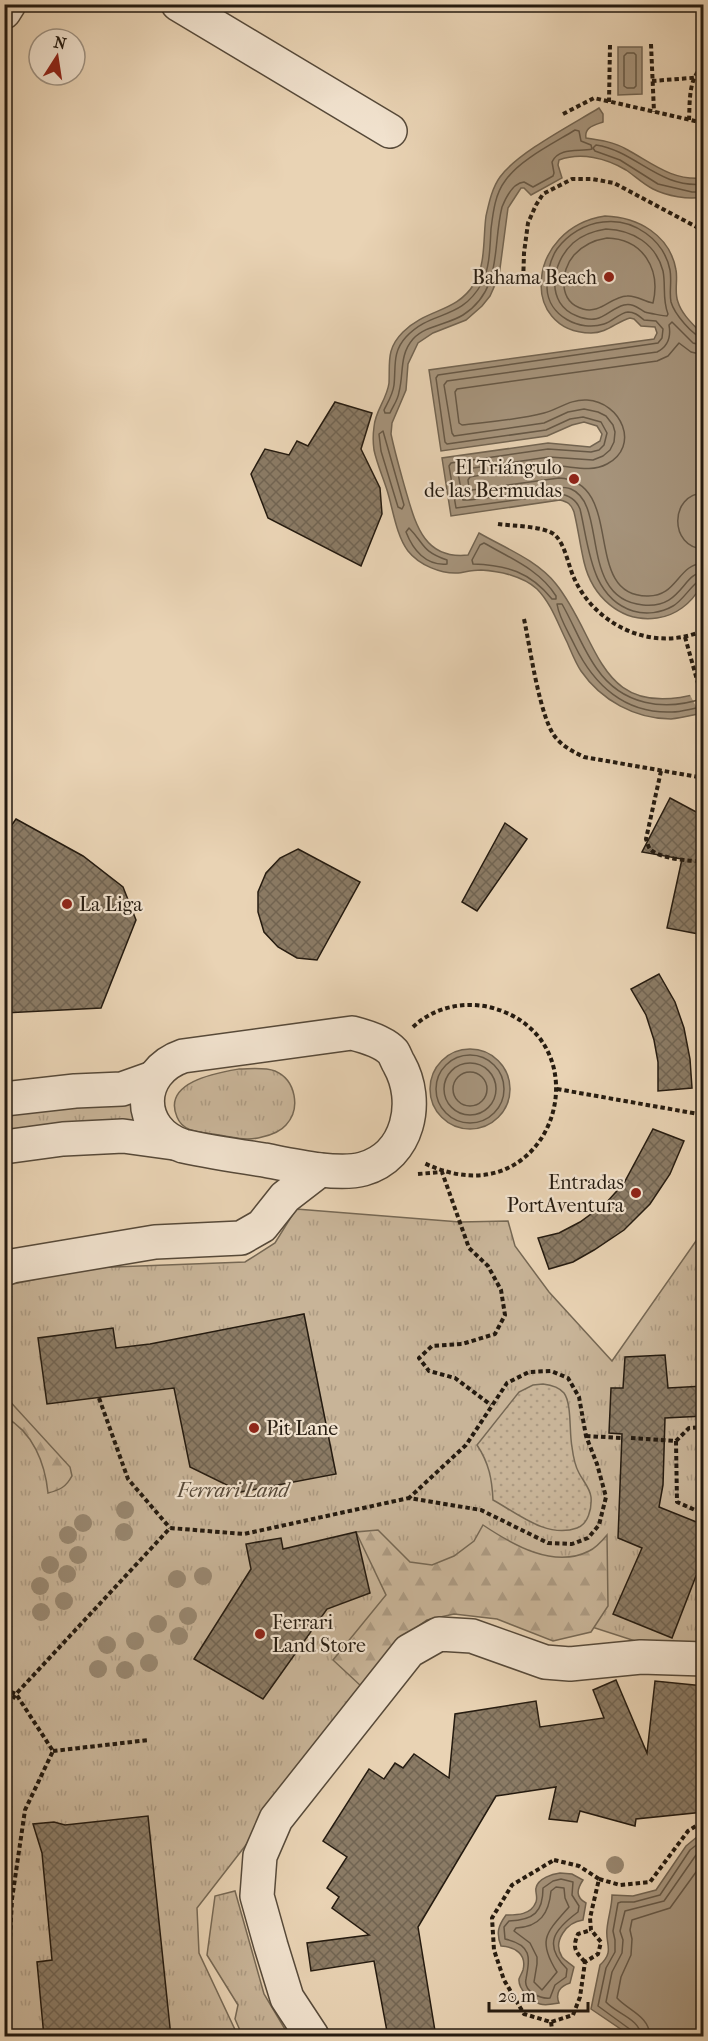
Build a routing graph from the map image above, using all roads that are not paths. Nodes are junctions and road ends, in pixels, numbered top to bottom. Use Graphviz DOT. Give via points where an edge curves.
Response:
graph roads {
  1 [pos="9,4"];
  2 [pos="178,4"];
  3 [pos="4,12"];
  4 [pos="390,131"];
  5 [pos="153,1078"];
  6 [pos="4,1099"];
  7 [pos="174,1143"];
  8 [pos="4,1147"];
  9 [pos="320,1170"];
  10 [pos="4,1269"];
  11 [pos="704,1659"];
  12 [pos="312,2037"];
  1 -- 3 [label="lane"];
  2 -- 4 [label="lane"];
  5 -- 6 [label="lane" via="122,1089"];
  5 -- 7 [label="lane" via="147,1096 149,1115 159,1131"];
  5 -- 9 [label="lane" via="166,1064 183,1056 352,1033 366,1036 392,1051 405,1074 410,1114 399,1143 382,1159 361,1169"];
  7 -- 8 [label="lane" via="123,1136"];
  7 -- 9 [label="lane"];
  9 -- 10 [label="lane" via="285,1197 262,1226 241,1238 155,1242"];
  11 -- 12 [label="lane" via="641,1657 570,1664 545,1662 472,1636 439,1634 409,1651 276,1819 260,1856 257,1896 271,1946 287,1998"];
}
